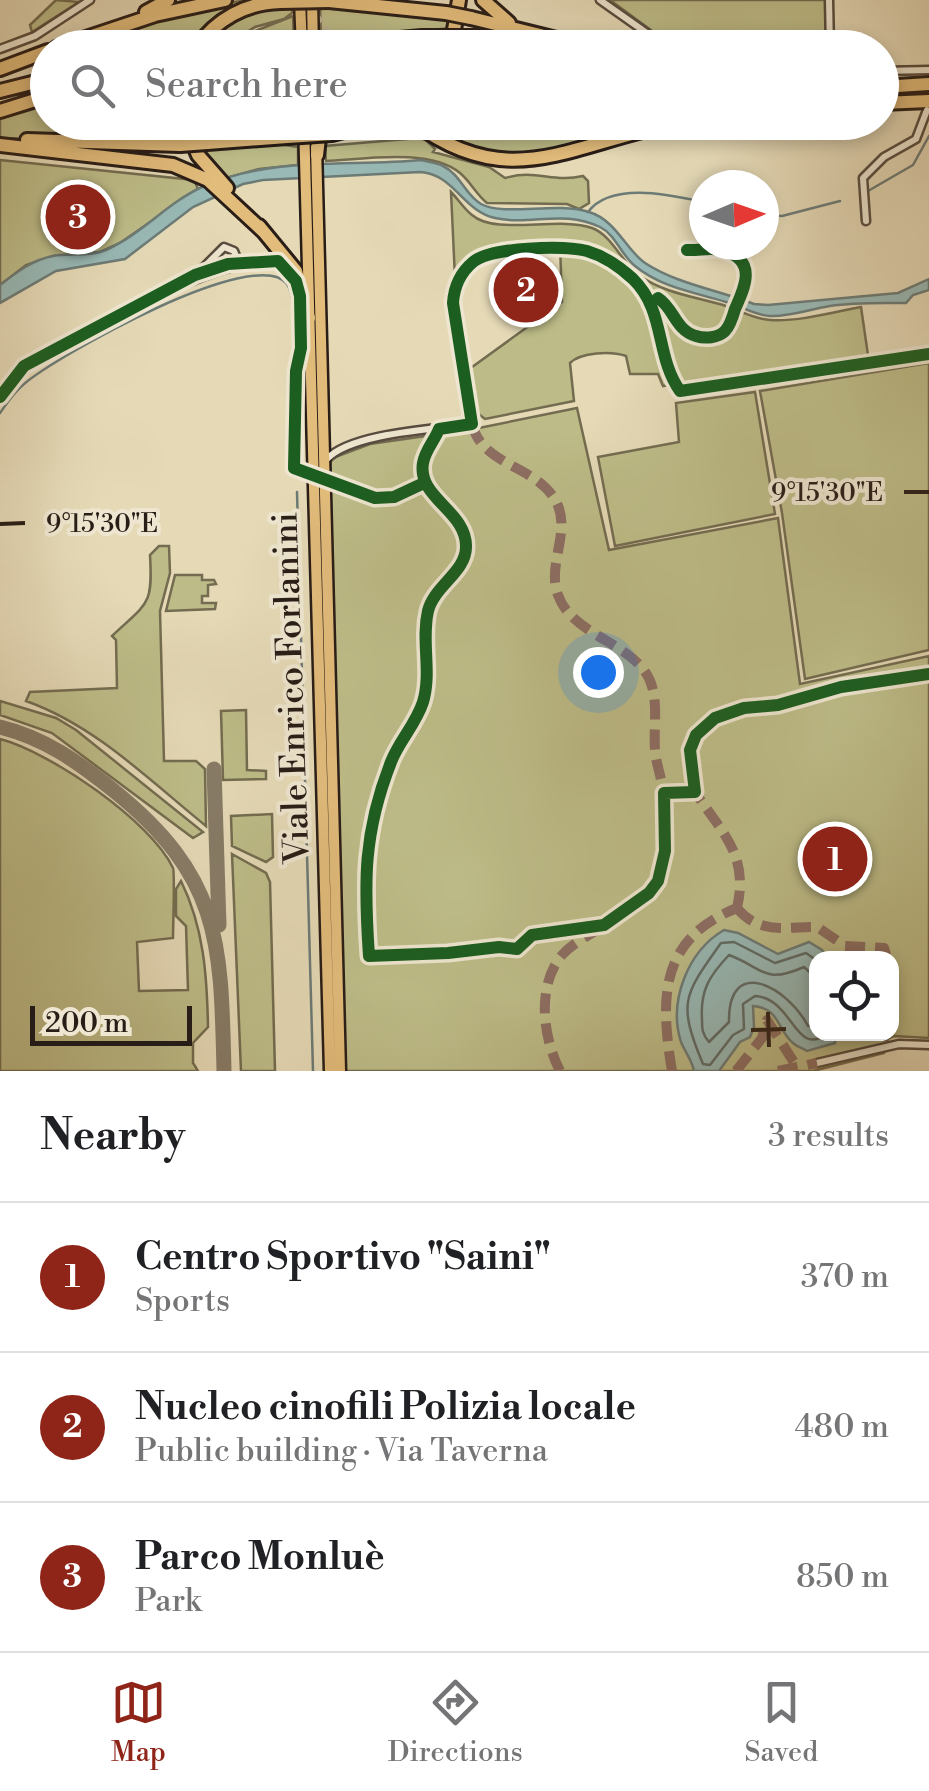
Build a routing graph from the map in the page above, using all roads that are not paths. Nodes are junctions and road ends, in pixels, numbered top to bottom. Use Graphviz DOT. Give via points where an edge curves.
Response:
graph roads {
  1 [pos="90,0"];
  2 [pos="168,0"];
  3 [pos="225,0"];
  4 [pos="300,0"];
  5 [pos="312,0"];
  6 [pos="459,0"];
  7 [pos="484,0"];
  8 [pos="829,0"];
  9 [pos="329,1"];
  10 [pos="280,2"];
  11 [pos="604,2"];
  12 [pos="44,30"];
  13 [pos="105,30"];
  14 [pos="106,30"];
  15 [pos="211,30"];
  16 [pos="304,30"];
  17 [pos="309,30"];
  18 [pos="454,30"];
  19 [pos="526,30"];
  20 [pos="643,30"];
  21 [pos="830,30"];
  22 [pos="30,39"];
  23 [pos="0,49"];
  24 [pos="30,57"];
  25 [pos="0,69"];
  26 [pos="929,70"];
  27 [pos="899,71"];
  28 [pos="30,84"];
  29 [pos="929,84"];
  30 [pos="899,86"];
  31 [pos="0,91"];
  32 [pos="30,102"];
  33 [pos="899,104"];
  34 [pos="928,105"];
  35 [pos="0,111"];
  36 [pos="192,140"];
  37 [pos="247,140"];
  38 [pos="308,140"];
  39 [pos="316,140"];
  40 [pos="440,140"];
  41 [pos="607,140"];
  42 [pos="0,142"];
  43 [pos="313,160"];
  44 [pos="311,179"];
  45 [pos="214,180"];
  46 [pos="866,221"];
  47 [pos="251,265"];
  48 [pos="240,266"];
  49 [pos="191,280"];
  50 [pos="309,318"];
  51 [pos="929,354"];
  52 [pos="0,397"];
  53 [pos="324,426"];
  54 [pos="339,449"];
  55 [pos="324,465"];
  56 [pos="929,1045"];
  57 [pos="818,1063"];
  58 [pos="330,1071"];
  59 [pos="340,1071"];
  1 -- 12 [label="street"];
  2 -- 13 [label="highway"];
  3 -- 14 [label="highway"];
  4 -- 16 [label="main road"];
  5 -- 17 [label="main road"];
  6 -- 18 [label="highway"];
  7 -- 19 [label="highway"];
  8 -- 21 [label="street"];
  9 -- 10 [label="highway, bridge"];
  9 -- 19 [label="highway, bridge" via="446,12"];
  10 -- 15 [label="highway" via="236,12"];
  11 -- 20 [label="street"];
  22 -- 23 [label="street"];
  24 -- 25 [label="highway"];
  26 -- 27 [label="street"];
  28 -- 31 [label="highway"];
  29 -- 30 [label="highway"];
  32 -- 35 [label="highway"];
  33 -- 34 [label="highway"];
  34 -- 46 [label="street" via="916,139 885,156 862,180"];
  36 -- 45 [label="highway"];
  37 -- 42 [label="highway, bridge"];
  38 -- 43 [label="main road, Viale Enrico Forlanini"];
  39 -- 43 [label="highway"];
  40 -- 41 [label="highway" via="499,161 543,159"];
  42 -- 45 [label="highway" via="162,163"];
  43 -- 44 [label="main road, Viale Enrico Forlanini"];
  44 -- 50 [label="main road, Viale Enrico Forlanini"];
  44 -- 53 [label="main road, Viale Enrico Forlanini"];
  45 -- 50 [label="highway" via="296,272"];
  47 -- 48 [label="street"];
  48 -- 49 [label="street"];
  48 -- 49 [label="street" via="224,247"];
  49 -- 52 [label="street" via="38,360"];
  50 -- 58 [label="main road, Viale Enrico Forlanini"];
  51 -- 54 [label="street" via="680,391 650,301 620,268 568,248 500,253 474,262 454,295 472,424"];
  53 -- 54 [label="street" via="326,444"];
  53 -- 55 [label="main road, Viale Enrico Forlanini"];
  54 -- 55 [label="street"];
  55 -- 59 [label="main road, Viale Enrico Forlanini"];
  56 -- 57 [label="street" via="891,1043"];
}
